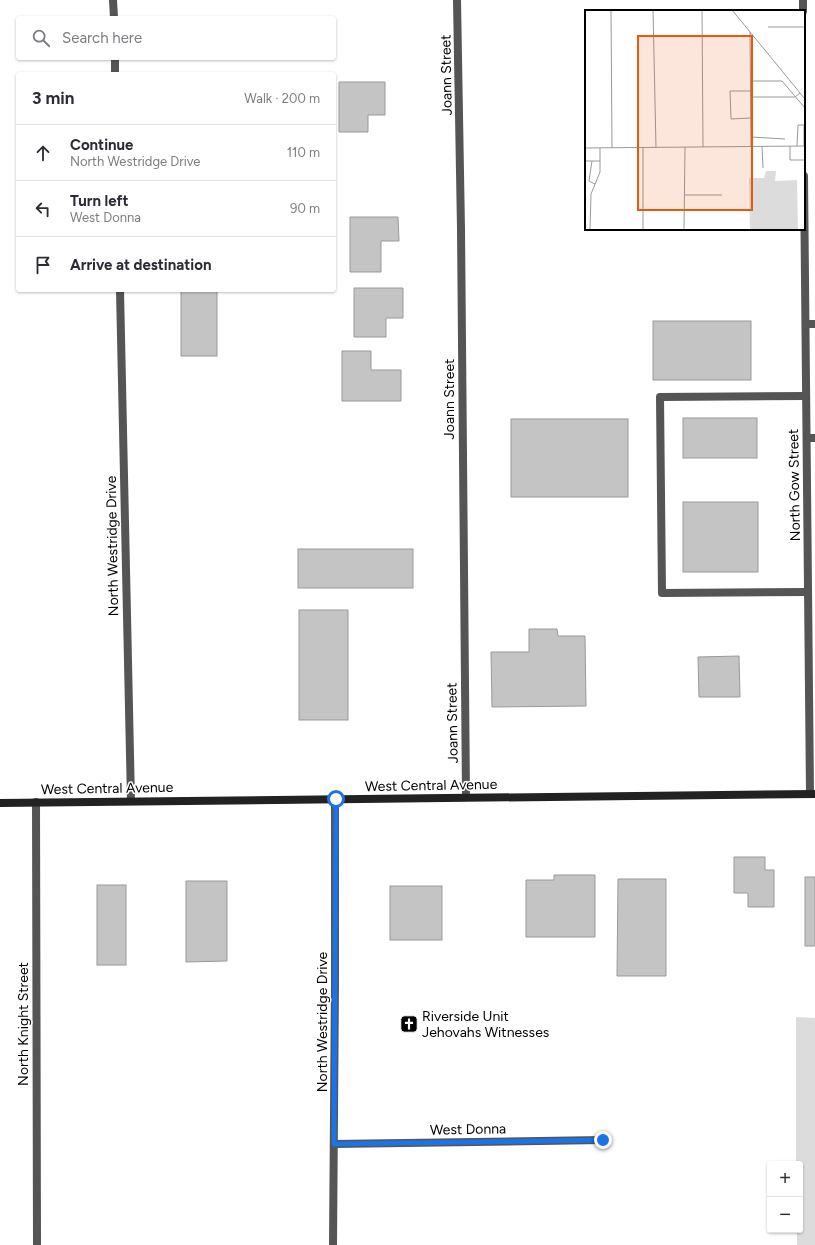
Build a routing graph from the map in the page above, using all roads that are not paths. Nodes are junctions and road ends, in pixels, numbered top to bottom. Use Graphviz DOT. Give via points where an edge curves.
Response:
graph roads {
  1 [pos="113,0"];
  2 [pos="457,0"];
  3 [pos="114,16"];
  4 [pos="115,60"];
  5 [pos="115,72"];
  6 [pos="805,230"];
  7 [pos="120,292"];
  8 [pos="806,324"];
  9 [pos="815,324"];
  10 [pos="806,396"];
  11 [pos="811,438"];
  12 [pos="808,592"];
  13 [pos="812,725"];
  14 [pos="813,794"];
  15 [pos="466,797"];
  16 [pos="336,799"];
  17 [pos="130,801"];
  18 [pos="36,802"];
  19 [pos="0,803"];
  20 [pos="603,1140"];
  21 [pos="334,1144"];
  22 [pos="37,1245"];
  23 [pos="333,1245"];
  1 -- 3 [label="street"];
  2 -- 15 [label="street, Joann Street"];
  4 -- 5 [label="street"];
  6 -- 8 [label="street, North Gow Street"];
  7 -- 17 [label="street, North Westridge Drive"];
  8 -- 9 [label="street"];
  8 -- 10 [label="street, North Gow Street"];
  10 -- 11 [label="street, North Gow Street"];
  10 -- 12 [label="street" via="660,397 661,585 662,593"];
  11 -- 12 [label="street, North Gow Street"];
  12 -- 13 [label="street, North Gow Street"];
  13 -- 14 [label="street, North Gow Street"];
  14 -- 15 [label="main road, West Central Avenue"];
  15 -- 16 [label="main road, West Central Avenue"];
  16 -- 17 [label="main road, West Central Avenue"];
  16 -- 21 [label="street, North Westridge Drive"];
  17 -- 18 [label="main road, West Central Avenue"];
  18 -- 19 [label="main road, West Central Avenue"];
  18 -- 22 [label="street, North Knight Street"];
  20 -- 21 [label="street, West Donna"];
  21 -- 23 [label="street, North Westridge Drive"];
}
